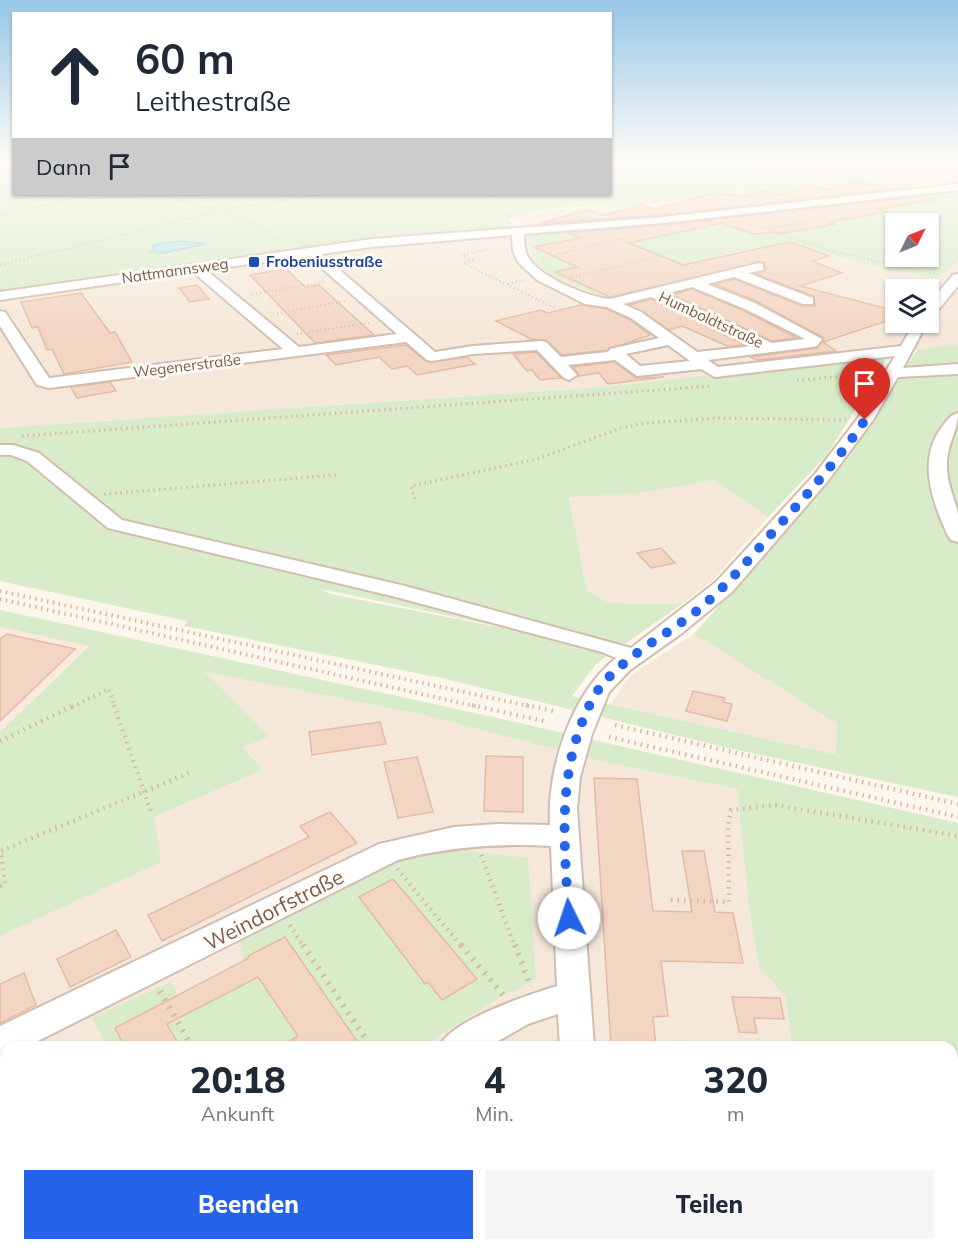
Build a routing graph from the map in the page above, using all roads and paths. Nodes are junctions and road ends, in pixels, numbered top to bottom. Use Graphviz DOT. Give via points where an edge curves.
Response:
graph roads {
  1 [pos="192,218"];
  2 [pos="242,218"];
  3 [pos="507,218"];
  4 [pos="675,218"];
  5 [pos="735,218"];
  6 [pos="614,224"];
  7 [pos="518,236"];
  8 [pos="620,239"];
  9 [pos="679,249"];
  10 [pos="310,251"];
  11 [pos="293,254"];
  12 [pos="659,255"];
  13 [pos="524,262"];
  14 [pos="0,265"];
  15 [pos="759,267"];
  16 [pos="196,268"];
  17 [pos="498,273"];
  18 [pos="735,273"];
  19 [pos="490,276"];
  20 [pos="716,278"];
  21 [pos="343,279"];
  22 [pos="958,279"];
  23 [pos="550,282"];
  24 [pos="694,283"];
  25 [pos="653,293"];
  26 [pos="0,296"];
  27 [pos="231,298"];
  28 [pos="364,298"];
  29 [pos="808,301"];
  30 [pos="939,301"];
  31 [pos="610,303"];
  32 [pos="557,309"];
  33 [pos="0,315"];
  34 [pos="255,317"];
  35 [pos="390,320"];
  36 [pos="916,333"];
  37 [pos="278,337"];
  38 [pos="409,337"];
  39 [pos="671,340"];
  40 [pos="770,348"];
  41 [pos="906,350"];
  42 [pos="296,352"];
  43 [pos="618,354"];
  44 [pos="700,360"];
  45 [pos="558,362"];
  46 [pos="958,369"];
  47 [pos="892,373"];
  48 [pos="568,375"];
  49 [pos="796,380"];
  50 [pos="713,386"];
  51 [pos="958,418"];
  52 [pos="865,420"];
  53 [pos="6,443"];
  54 [pos="336,475"];
  55 [pos="80,496"];
  56 [pos="416,499"];
  57 [pos="958,536"];
  58 [pos="0,591"];
  59 [pos="0,599"];
  60 [pos="633,657"];
  61 [pos="554,711"];
  62 [pos="548,722"];
  63 [pos="615,725"];
  64 [pos="609,737"];
  65 [pos="0,741"];
  66 [pos="189,773"];
  67 [pos="144,793"];
  68 [pos="958,804"];
  69 [pos="152,815"];
  70 [pos="958,817"];
  71 [pos="473,834"];
  72 [pos="563,836"];
  73 [pos="958,836"];
  74 [pos="389,852"];
  75 [pos="0,886"];
  76 [pos="671,900"];
  77 [pos="278,908"];
  78 [pos="149,972"];
  79 [pos="573,995"];
  80 [pos="528,1009"];
  81 [pos="4,1041"];
  82 [pos="189,1041"];
  83 [pos="367,1041"];
  84 [pos="467,1041"];
  85 [pos="577,1041"];
  1 -- 14 [label="path"];
  2 -- 11 [label="path" via="267,232"];
  3 -- 7 [label="path"];
  4 -- 6 [label="street, Nattmannsweg"];
  5 -- 22 [label="path" via="837,253"];
  6 -- 7 [label="street, Nattmannsweg"];
  6 -- 8 [label="path" via="640,234"];
  7 -- 10 [label="street, Nattmannsweg" via="404,239"];
  7 -- 13 [label="street"];
  7 -- 19 [label="path" via="461,255 474,261 463,263"];
  8 -- 12 [label="path"];
  8 -- 13 [label="path"];
  9 -- 12 [label="path"];
  10 -- 11 [label="street, Nattmannsweg"];
  10 -- 21 [label="street"];
  11 -- 16 [label="street, Nattmannsweg"];
  12 -- 20 [label="path"];
  12 -- 23 [label="path"];
  13 -- 23 [label="street"];
  15 -- 18 [label="street, Humboldtstraße"];
  16 -- 26 [label="street, Nattmannsweg"];
  16 -- 27 [label="street"];
  17 -- 19 [label="path"];
  18 -- 20 [label="street, Humboldtstraße"];
  18 -- 29 [label="street"];
  19 -- 32 [label="path"];
  20 -- 24 [label="street, Humboldtstraße"];
  21 -- 27 [label="path"];
  21 -- 28 [label="street"];
  22 -- 30 [label="street"];
  23 -- 31 [label="street" via="590,301"];
  24 -- 25 [label="street, Humboldtstraße"];
  24 -- 40 [label="street, Humboldtstraße" via="815,339 812,343"];
  25 -- 31 [label="street, Humboldtstraße"];
  25 -- 40 [label="street, Humboldtstraße"];
  27 -- 34 [label="street"];
  28 -- 34 [label="path"];
  28 -- 35 [label="street"];
  31 -- 39 [label="street" via="636,315"];
  33 -- 42 [label="street, Wegenerstraße" via="49,383"];
  34 -- 37 [label="street"];
  35 -- 37 [label="path"];
  35 -- 38 [label="street"];
  36 -- 41 [label="street"];
  37 -- 42 [label="street"];
  38 -- 42 [label="street, Wegenerstraße"];
  38 -- 45 [label="street" via="432,357 541,345"];
  39 -- 43 [label="street" via="615,352"];
  39 -- 44 [label="street"];
  40 -- 44 [label="street, Humboldtstraße"];
  41 -- 44 [label="street" via="715,372"];
  41 -- 47 [label="street"];
  43 -- 44 [label="street, Humboldtstraße" via="637,371"];
  43 -- 45 [label="street"];
  45 -- 48 [label="street"];
  46 -- 47 [label="street"];
  47 -- 49 [label="path"];
  47 -- 52 [label="street"];
  50 -- 53 [label="path"];
  51 -- 57 [label="street" via="943,438 937,479 941,501"];
  52 -- 56 [label="path" via="643,423 517,464 411,486"];
  52 -- 60 [label="street" via="835,463 724,587"];
  53 -- 55 [label="street" via="33,457"];
  54 -- 55 [label="path"];
  55 -- 60 [label="street" via="115,524 396,591 610,647"];
  58 -- 61 [label="path"];
  59 -- 62 [label="path"];
  60 -- 72 [label="street" via="611,674 591,702 572,759 563,809"];
  63 -- 68 [label="path"];
  64 -- 70 [label="path"];
  65 -- 67 [label="path" via="109,688"];
  66 -- 67 [label="path"];
  67 -- 69 [label="path"];
  67 -- 75 [label="path" via="1,851 5,884"];
  71 -- 72 [label="street, Weindorfstraße"];
  71 -- 74 [label="street, Weindorfstraße"];
  71 -- 80 [label="path"];
  72 -- 79 [label="street"];
  73 -- 76 [label="path" via="775,805 731,810 729,902"];
  74 -- 77 [label="street, Weindorfstraße"];
  74 -- 80 [label="path" via="398,872"];
  77 -- 78 [label="street, Weindorfstraße"];
  77 -- 83 [label="path"];
  78 -- 81 [label="street, Weindorfstraße"];
  78 -- 82 [label="path"];
  79 -- 80 [label="street"];
  79 -- 85 [label="street"];
  80 -- 84 [label="street"];
}
